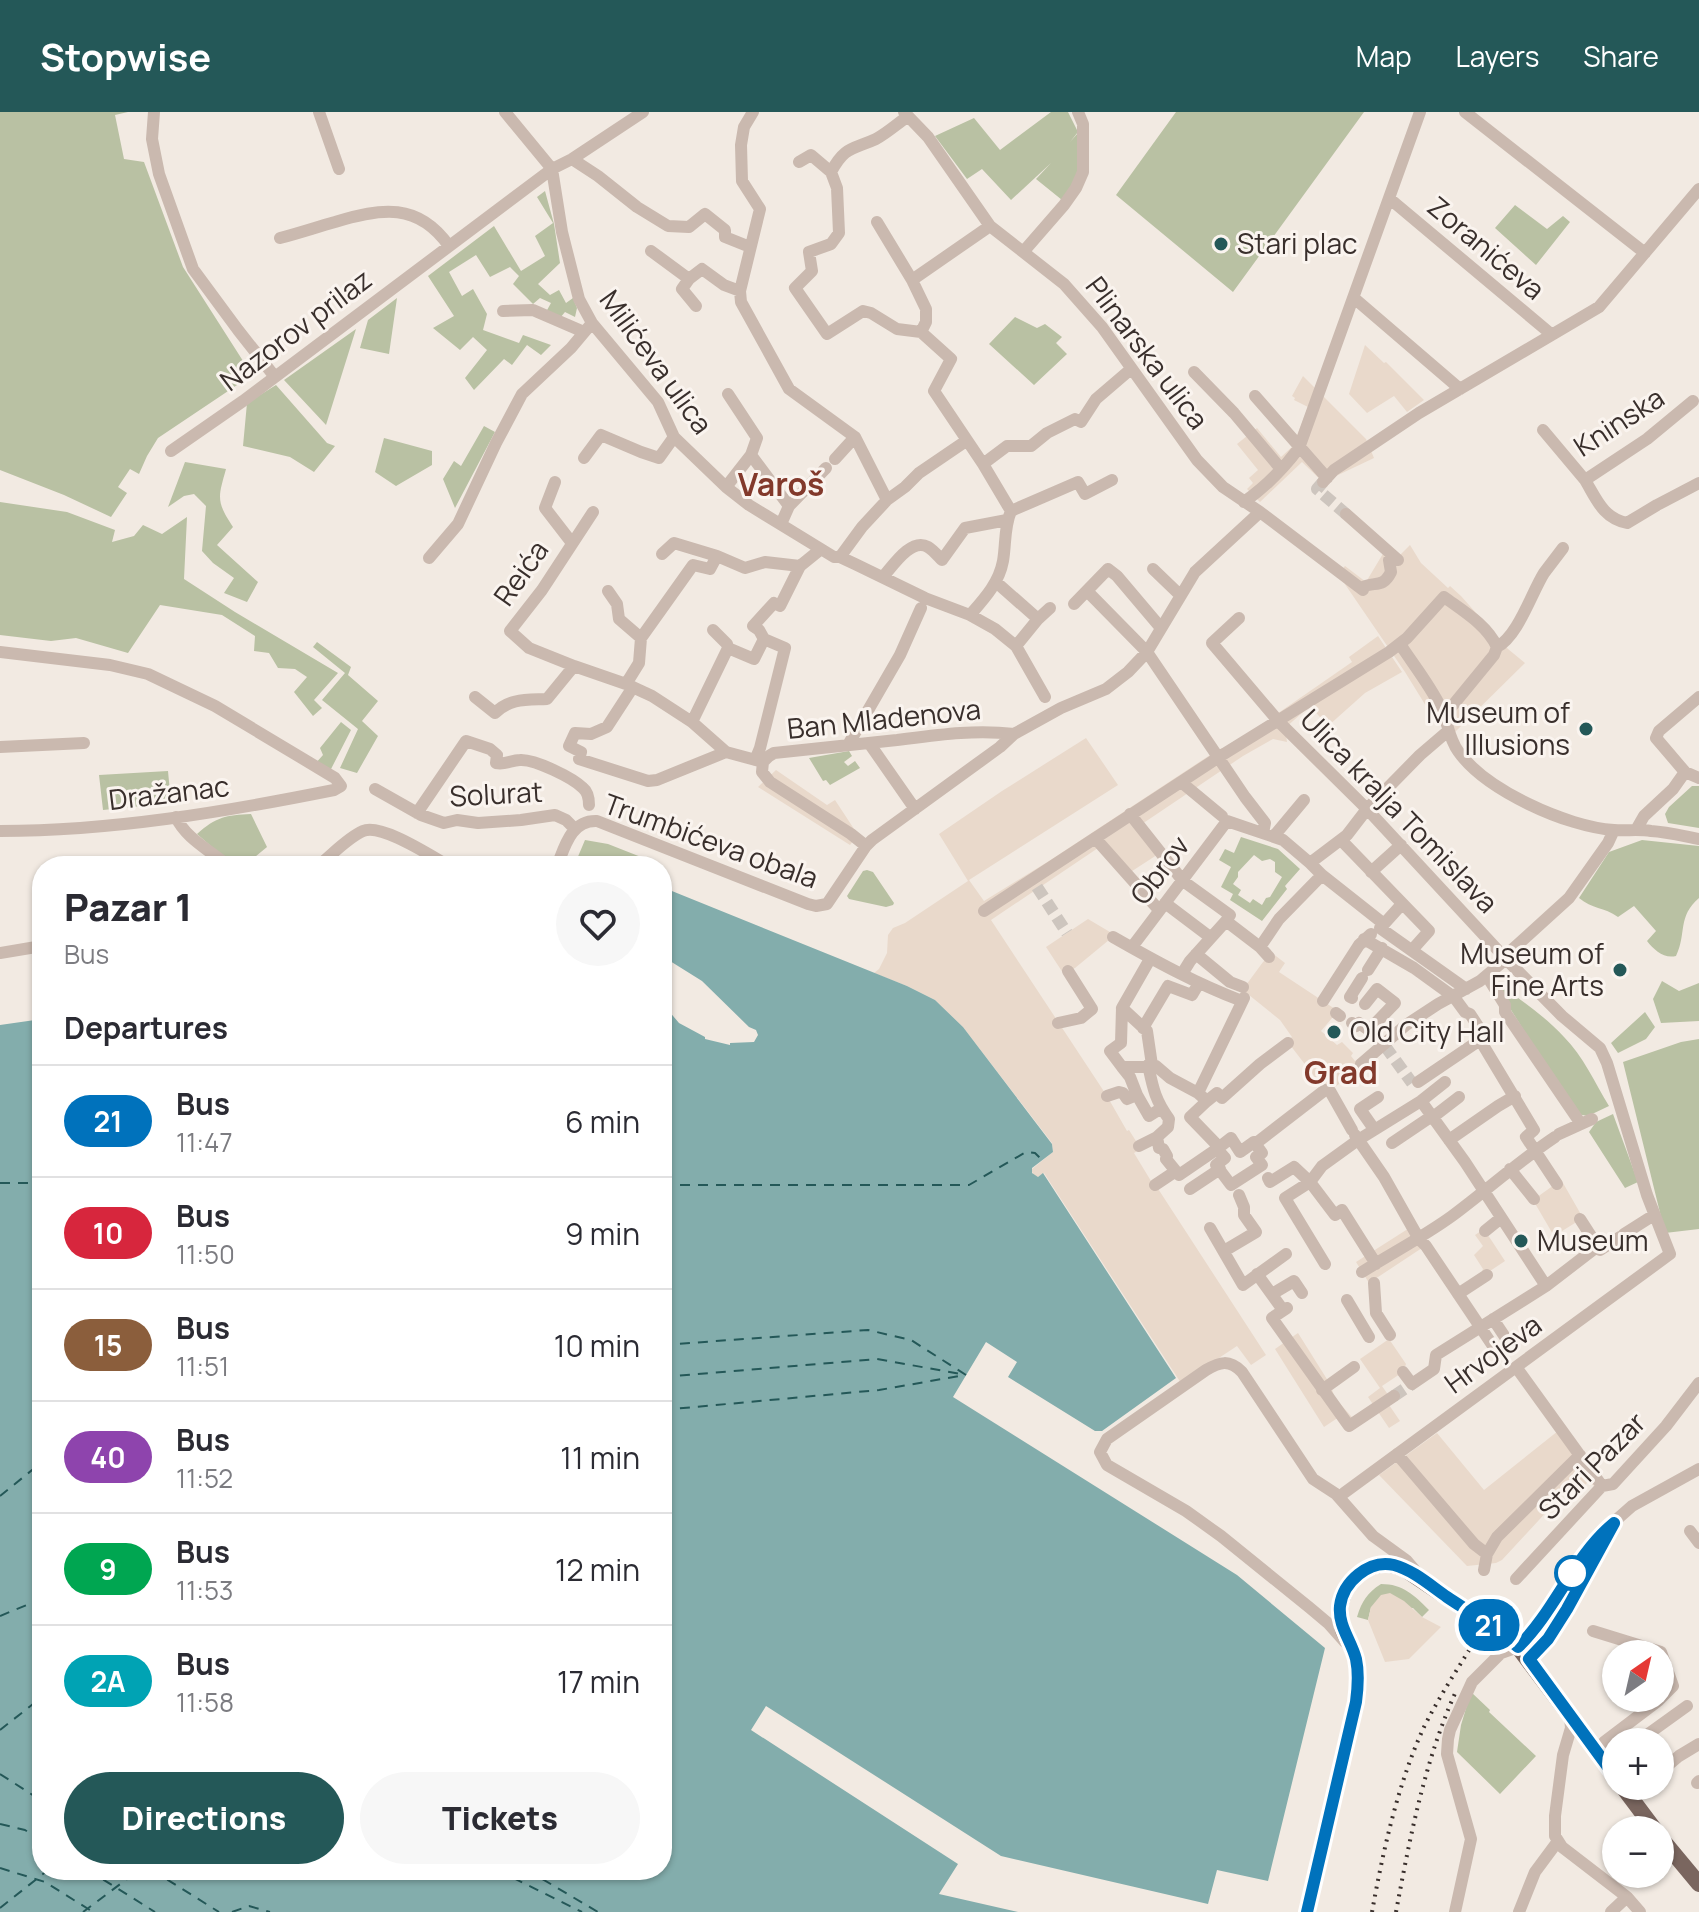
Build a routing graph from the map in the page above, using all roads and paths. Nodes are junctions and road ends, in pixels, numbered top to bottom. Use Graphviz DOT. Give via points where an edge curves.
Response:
graph roads {
  1 [pos="154,112"];
  2 [pos="319,112"];
  3 [pos="505,112"];
  4 [pos="643,112"];
  5 [pos="753,112"];
  6 [pos="1078,112"];
  7 [pos="1420,112"];
  8 [pos="1465,112"];
  9 [pos="905,114"];
  10 [pos="572,159"];
  11 [pos="799,162"];
  12 [pos="339,169"];
  13 [pos="552,169"];
  14 [pos="831,172"];
  15 [pos="1699,189"];
  16 [pos="1390,199"];
  17 [pos="877,222"];
  18 [pos="990,226"];
  19 [pos="280,238"];
  20 [pos="449,246"];
  21 [pos="750,247"];
  22 [pos="651,251"];
  23 [pos="1024,251"];
  24 [pos="1645,253"];
  25 [pos="689,279"];
  26 [pos="912,280"];
  27 [pos="740,291"];
  28 [pos="1354,298"];
  29 [pos="696,306"];
  30 [pos="503,311"];
  31 [pos="588,328"];
  32 [pos="921,332"];
  33 [pos="1551,334"];
  34 [pos="1131,369"];
  35 [pos="1194,372"];
  36 [pos="275,377"];
  37 [pos="1460,389"];
  38 [pos="728,394"];
  39 [pos="1255,396"];
  40 [pos="1693,401"];
  41 [pos="1543,430"];
  42 [pos="674,437"];
  43 [pos="855,437"];
  44 [pos="966,441"];
  45 [pos="1299,448"];
  46 [pos="171,451"];
  47 [pos="751,455"];
  48 [pos="584,458"];
  49 [pos="983,464"];
  50 [pos="1281,469"];
  51 [pos="1112,480"];
  52 [pos="1585,480"];
  53 [pos="555,482"];
  54 [pos="1699,483"];
  55 [pos="726,487"];
  56 [pos="887,500"];
  57 [pos="1244,502"];
  58 [pos="789,506"];
  59 [pos="593,512"];
  60 [pos="1260,512"];
  61 [pos="1346,514"];
  62 [pos="1009,515"];
  63 [pos="781,524"];
  64 [pos="572,543"];
  65 [pos="1563,548"];
  66 [pos="821,549"];
  67 [pos="662,554"];
  68 [pos="717,556"];
  69 [pos="840,557"];
  70 [pos="429,558"];
  71 [pos="800,566"];
  72 [pos="1153,569"];
  73 [pos="883,577"];
  74 [pos="996,582"];
  75 [pos="608,591"];
  76 [pos="1087,591"];
  77 [pos="1180,595"];
  78 [pos="1074,604"];
  79 [pos="921,608"];
  80 [pos="1050,608"];
  81 [pos="970,615"];
  82 [pos="1239,618"];
  83 [pos="1038,619"];
  84 [pos="1161,628"];
  85 [pos="713,630"];
  86 [pos="641,638"];
  87 [pos="764,639"];
  88 [pos="1400,644"];
  89 [pos="1016,646"];
  90 [pos="1497,647"];
  91 [pos="728,648"];
  92 [pos="0,652"];
  93 [pos="1147,652"];
  94 [pos="574,666"];
  95 [pos="629,686"];
  96 [pos="475,697"];
  97 [pos="1045,697"];
  98 [pos="1699,697"];
  99 [pos="1444,716"];
  100 [pos="692,722"];
  101 [pos="1279,722"];
  102 [pos="1448,731"];
  103 [pos="1014,734"];
  104 [pos="84,743"];
  105 [pos="869,743"];
  106 [pos="848,745"];
  107 [pos="0,747"];
  108 [pos="726,752"];
  109 [pos="1219,757"];
  110 [pos="759,761"];
  111 [pos="1685,772"];
  112 [pos="1699,778"];
  113 [pos="1181,782"];
  114 [pos="375,789"];
  115 [pos="1304,800"];
  116 [pos="589,805"];
  117 [pos="915,809"];
  118 [pos="1367,809"];
  119 [pos="417,813"];
  120 [pos="1125,815"];
  121 [pos="176,817"];
  122 [pos="1224,819"];
  123 [pos="575,829"];
  124 [pos="1614,830"];
  125 [pos="1636,830"];
  126 [pos="0,831"];
  127 [pos="1268,834"];
  128 [pos="1095,838"];
  129 [pos="1699,839"];
  130 [pos="1341,840"];
  131 [pos="1401,845"];
  132 [pos="866,846"];
  133 [pos="216,856"];
  134 [pos="330,856"];
  135 [pos="430,856"];
  136 [pos="561,856"];
  137 [pos="1310,863"];
  138 [pos="1371,872"];
  139 [pos="1322,875"];
  140 [pos="1183,881"];
  141 [pos="1402,904"];
  142 [pos="1162,906"];
  143 [pos="984,911"];
  144 [pos="1226,921"];
  145 [pos="1382,926"];
  146 [pos="1113,937"];
  147 [pos="1210,937"];
  148 [pos="1364,939"];
  149 [pos="1132,947"];
  150 [pos="32,948"];
  151 [pos="1382,948"];
  152 [pos="1412,950"];
  153 [pos="0,953"];
  154 [pos="1196,954"];
  155 [pos="1505,958"];
  156 [pos="1150,959"];
  157 [pos="1068,971"];
  158 [pos="1182,974"];
  159 [pos="1487,976"];
  160 [pos="1199,983"];
  161 [pos="1466,989"];
  162 [pos="1243,996"];
  163 [pos="1454,997"];
  164 [pos="1352,998"];
  165 [pos="1323,1001"];
  166 [pos="1365,1004"];
  167 [pos="1122,1008"];
  168 [pos="1390,1008"];
  169 [pos="1343,1017"];
  170 [pos="1058,1023"];
  171 [pos="1406,1025"];
  172 [pos="1143,1028"];
  173 [pos="1480,1040"];
  174 [pos="1288,1043"];
  175 [pos="1361,1064"];
  176 [pos="1150,1066"];
  177 [pos="1122,1067"];
  178 [pos="1503,1077"];
  179 [pos="1445,1082"];
  180 [pos="1490,1085"];
  181 [pos="1137,1095"];
  182 [pos="1107,1096"];
  183 [pos="1515,1096"];
  184 [pos="1203,1097"];
  185 [pos="1378,1097"];
  186 [pos="1459,1097"];
  187 [pos="1424,1098"];
  188 [pos="1163,1111"];
  189 [pos="1432,1116"];
  190 [pos="1374,1129"];
  191 [pos="1355,1135"];
  192 [pos="1157,1137"];
  193 [pos="1449,1140"];
  194 [pos="1392,1143"];
  195 [pos="1255,1144"];
  196 [pos="1139,1146"];
  197 [pos="1218,1148"];
  198 [pos="1534,1150"];
  199 [pos="1220,1169"];
  200 [pos="1510,1169"];
  201 [pos="1176,1171"];
  202 [pos="1268,1178"];
  203 [pos="1307,1179"];
  204 [pos="1557,1184"];
  205 [pos="1155,1185"];
  206 [pos="1190,1189"];
  207 [pos="1483,1192"];
  208 [pos="1239,1195"];
  209 [pos="1534,1199"];
  210 [pos="1654,1215"];
  211 [pos="1501,1218"];
  212 [pos="1580,1219"];
  213 [pos="1210,1228"];
  214 [pos="1485,1231"];
  215 [pos="1422,1240"];
  216 [pos="1599,1248"];
  217 [pos="1224,1251"];
  218 [pos="1286,1254"];
  219 [pos="1670,1254"];
  220 [pos="1372,1258"];
  221 [pos="1325,1264"];
  222 [pos="1362,1272"];
  223 [pos="1257,1274"];
  224 [pos="1487,1275"];
  225 [pos="1374,1283"];
  226 [pos="1546,1286"];
  227 [pos="1302,1293"];
  228 [pos="1272,1294"];
  229 [pos="1458,1294"];
  230 [pos="1347,1300"];
  231 [pos="1493,1319"];
  232 [pos="1480,1327"];
  233 [pos="1390,1335"];
  234 [pos="1373,1343"];
  235 [pos="1354,1367"];
  236 [pos="1517,1367"];
  237 [pos="1403,1372"];
  238 [pos="1699,1383"];
  239 [pos="1322,1390"];
  240 [pos="1394,1396"];
  241 [pos="1397,1454"];
  242 [pos="1580,1455"];
  243 [pos="1699,1469"];
  244 [pos="1602,1486"];
  245 [pos="1344,1493"];
  246 [pos="1690,1531"];
  247 [pos="1699,1543"];
  248 [pos="1487,1554"];
  249 [pos="1484,1570"];
  250 [pos="1516,1579"];
  251 [pos="1423,1581"];
  252 [pos="1593,1631"];
  253 [pos="1523,1653"];
  254 [pos="1354,1654"];
  255 [pos="1687,1706"];
  256 [pos="1570,1717"];
  257 [pos="1622,1728"];
  258 [pos="1656,1728"];
  259 [pos="1699,1744"];
  260 [pos="1602,1759"];
  261 [pos="1674,1760"];
  262 [pos="1558,1841"];
  263 [pos="1674,1854"];
  264 [pos="1699,1884"];
  265 [pos="1627,1897"];
  266 [pos="1307,1912"];
  267 [pos="1455,1912"];
  268 [pos="1519,1912"];
  269 [pos="1611,1912"];
  270 [pos="1640,1912"];
  1 -- 36 [label="street" via="152,139 159,174 193,269"];
  2 -- 12 [label="street"];
  3 -- 13 [label="street"];
  4 -- 10 [label="street, Nazorov prilaz"];
  5 -- 21 [label="street" via="741,145 742,181 760,209"];
  6 -- 23 [label="street" via="1083,172 1064,205"];
  7 -- 16 [label="street"];
  8 -- 24 [label="street"];
  9 -- 14 [label="street" via="879,138 848,149"];
  9 -- 18 [label="street, Plinarska ulica" via="928,137"];
  10 -- 13 [label="street, Nazorov prilaz"];
  10 -- 21 [label="street" via="668,226 689,227 705,214 725,230 725,237"];
  11 -- 14 [label="street" via="811,155"];
  13 -- 20 [label="street, Nazorov prilaz"];
  13 -- 31 [label="street, Milićeva ulica" via="562,232"];
  14 -- 32 [label="street" via="839,233 831,244 809,252 812,271 795,288 827,334 863,311 897,329"];
  15 -- 24 [label="street"];
  16 -- 28 [label="street"];
  16 -- 33 [label="street, Zoranićeva"];
  17 -- 26 [label="street"];
  18 -- 23 [label="street, Plinarska ulica"];
  18 -- 26 [label="street"];
  19 -- 20 [label="street" via="374,212 400,211 422,220"];
  20 -- 36 [label="street, Nazorov prilaz"];
  21 -- 27 [label="street"];
  22 -- 25 [label="street"];
  23 -- 34 [label="street, Plinarska ulica" via="1064,284"];
  24 -- 33 [label="street" via="1599,307"];
  25 -- 27 [label="street" via="702,269"];
  25 -- 29 [label="street" via="682,289"];
  26 -- 32 [label="street" via="926,309"];
  27 -- 43 [label="street" via="741,302 789,389"];
  28 -- 37 [label="street"];
  28 -- 45 [label="street"];
  30 -- 31 [label="street" via="533,310"];
  31 -- 42 [label="street, Milićeva ulica" via="658,402"];
  31 -- 70 [label="street" via="522,394 458,524"];
  32 -- 44 [label="street" via="951,359 934,391"];
  33 -- 37 [label="street"];
  34 -- 49 [label="street" via="1096,399 1081,422 1075,419 1031,446 1007,446"];
  34 -- 57 [label="street, Plinarska ulica" via="1197,460"];
  35 -- 50 [label="street"];
  36 -- 46 [label="street, Nazorov prilaz"];
  37 -- 45 [label="street" via="1417,410 1325,480"];
  38 -- 47 [label="street" via="757,438"];
  39 -- 45 [label="street"];
  40 -- 52 [label="street, Kninska"];
  41 -- 52 [label="street, Kninska"];
  42 -- 48 [label="street" via="659,458 601,435"];
  42 -- 55 [label="street, Milićeva ulica"];
  43 -- 56 [label="street"];
  43 -- 58 [label="street"];
  44 -- 49 [label="street"];
  44 -- 56 [label="street"];
  45 -- 50 [label="street"];
  47 -- 55 [label="street"];
  47 -- 58 [label="street"];
  49 -- 62 [label="street"];
  50 -- 57 [label="street"];
  51 -- 62 [label="street" via="1085,494 1078,482"];
  52 -- 54 [label="street" via="1608,515 1627,523"];
  53 -- 64 [label="street, Reića" via="545,508"];
  55 -- 63 [label="street, Milićeva ulica"];
  56 -- 69 [label="street"];
  57 -- 60 [label="street, Plinarska ulica"];
  58 -- 63 [label="street"];
  59 -- 64 [label="street, Reića"];
  60 -- 61 [label="street, Plinarska ulica" via="1362,589 1384,582 1391,572 1389,560 1395,558"];
  60 -- 77 [label="street" via="1195,572"];
  62 -- 73 [label="street" via="965,528 942,560 918,544"];
  62 -- 74 [label="street"];
  63 -- 66 [label="street, Milićeva ulica"];
  64 -- 94 [label="street, Reića" via="510,631 529,648"];
  65 -- 90 [label="street" via="1513,632"];
  66 -- 69 [label="street, Milićeva ulica"];
  66 -- 71 [label="street"];
  67 -- 68 [label="street" via="674,543"];
  68 -- 71 [label="street" via="745,568 765,562"];
  68 -- 86 [label="street" via="710,569 693,565"];
  69 -- 73 [label="street, Milićeva ulica"];
  71 -- 87 [label="street" via="780,606 774,603 753,626"];
  72 -- 77 [label="street"];
  73 -- 81 [label="street, Milićeva ulica"];
  74 -- 81 [label="street"];
  74 -- 83 [label="street"];
  75 -- 86 [label="street" via="619,619"];
  76 -- 78 [label="street"];
  76 -- 84 [label="street" via="1108,569"];
  76 -- 93 [label="street"];
  77 -- 84 [label="street"];
  79 -- 106 [label="street"];
  80 -- 83 [label="street"];
  81 -- 89 [label="street, Milićeva ulica"];
  82 -- 101 [label="street, Ulica kralja Tomislava" via="1212,643"];
  83 -- 89 [label="street"];
  84 -- 93 [label="street"];
  85 -- 91 [label="street"];
  86 -- 95 [label="street" via="639,663"];
  87 -- 91 [label="street" via="754,659"];
  87 -- 110 [label="street" via="785,648"];
  88 -- 90 [label="street" via="1444,597 1484,628"];
  88 -- 99 [label="street"];
  88 -- 101 [label="street"];
  89 -- 97 [label="street"];
  90 -- 99 [label="street"];
  91 -- 100 [label="street"];
  92 -- 121 [label="street, Dražanac" via="148,674 215,706 341,786"];
  93 -- 103 [label="street" via="1106,689"];
  93 -- 109 [label="street"];
  94 -- 95 [label="street"];
  94 -- 96 [label="street" via="547,699 504,704 495,713"];
  95 -- 100 [label="street"];
  95 -- 108 [label="street" via="607,727 575,733 569,746 581,752 579,759 648,781"];
  98 -- 111 [label="street" via="1656,736"];
  99 -- 102 [label="street"];
  100 -- 108 [label="street"];
  101 -- 109 [label="street"];
  101 -- 118 [label="street, Ulica kralja Tomislava"];
  102 -- 118 [label="street"];
  102 -- 124 [label="street" via="1473,769 1506,791 1564,818"];
  103 -- 105 [label="street, Ban Mladenova" via="993,731"];
  103 -- 117 [label="street"];
  104 -- 107 [label="street"];
  105 -- 106 [label="street, Ban Mladenova"];
  105 -- 117 [label="street"];
  106 -- 110 [label="street, Ban Mladenova" via="774,753"];
  108 -- 110 [label="street"];
  109 -- 113 [label="street"];
  109 -- 127 [label="street"];
  110 -- 132 [label="street" via="770,782"];
  111 -- 112 [label="street"];
  111 -- 125 [label="street"];
  113 -- 120 [label="street"];
  113 -- 122 [label="street"];
  114 -- 119 [label="street, Solurat"];
  115 -- 127 [label="street"];
  116 -- 119 [label="street" via="584,788 540,763 496,763 497,755 490,749 466,741"];
  117 -- 132 [label="street"];
  118 -- 130 [label="street"];
  118 -- 131 [label="street, Ulica kralja Tomislava"];
  119 -- 123 [label="street, Solurat" via="444,823 555,815"];
  120 -- 128 [label="street"];
  120 -- 140 [label="street"];
  121 -- 126 [label="street, Dražanac"];
  121 -- 133 [label="street"];
  122 -- 127 [label="street"];
  122 -- 140 [label="street, Obrov"];
  123 -- 132 [label="street, Trumbićeva obala" via="588,820 597,821 816,906 827,904"];
  123 -- 136 [label="street, Trumbićeva obala"];
  124 -- 125 [label="street"];
  124 -- 155 [label="street" via="1569,898"];
  125 -- 129 [label="street"];
  127 -- 137 [label="street"];
  128 -- 142 [label="street"];
  128 -- 143 [label="street" via="1034,883"];
  130 -- 137 [label="street"];
  130 -- 138 [label="street"];
  131 -- 138 [label="street"];
  131 -- 155 [label="street, Ulica kralja Tomislava"];
  134 -- 135 [label="street" via="371,829"];
  137 -- 139 [label="street"];
  138 -- 141 [label="street"];
  139 -- 144 [label="street" via="1279,919 1264,952"];
  139 -- 145 [label="street"];
  140 -- 142 [label="street, Obrov"];
  140 -- 144 [label="street" via="1230,915"];
  141 -- 145 [label="street"];
  141 -- 152 [label="street" via="1429,931"];
  142 -- 147 [label="street"];
  142 -- 149 [label="street, Obrov"];
  144 -- 147 [label="street"];
  145 -- 148 [label="street"];
  145 -- 152 [label="street"];
  146 -- 149 [label="street"];
  147 -- 154 [label="street"];
  148 -- 151 [label="street"];
  148 -- 165 [label="street"];
  149 -- 156 [label="street"];
  150 -- 153 [label="street"];
  151 -- 163 [label="street"];
  151 -- 164 [label="street"];
  152 -- 161 [label="street"];
  154 -- 158 [label="street"];
  154 -- 162 [label="street"];
  155 -- 159 [label="street"];
  155 -- 210 [label="street, Ulica kralja Tomislava" via="1600,1048"];
  156 -- 158 [label="street"];
  156 -- 167 [label="street"];
  157 -- 170 [label="street" via="1092,1009 1081,1018"];
  158 -- 160 [label="street"];
  159 -- 161 [label="street"];
  159 -- 198 [label="street" via="1505,1012 1586,1122"];
  160 -- 162 [label="street" via="1223,995"];
  160 -- 172 [label="street" via="1192,995 1168,986"];
  161 -- 163 [label="street"];
  162 -- 184 [label="street"];
  163 -- 171 [label="street"];
  163 -- 173 [label="street" via="1485,1037"];
  166 -- 168 [label="street" via="1377,989 1395,1003"];
  167 -- 172 [label="street"];
  167 -- 177 [label="street" via="1121,1043 1110,1051"];
  168 -- 169 [label="street" via="1369,1030"];
  168 -- 171 [label="street"];
  171 -- 175 [label="street"];
  172 -- 176 [label="street"];
  173 -- 178 [label="street"];
  173 -- 187 [label="street" via="1415,1082"];
  174 -- 184 [label="street" via="1222,1098 1217,1093"];
  176 -- 177 [label="street"];
  176 -- 184 [label="street"];
  176 -- 188 [label="street" via="1152,1091"];
  177 -- 181 [label="street"];
  178 -- 180 [label="street"];
  178 -- 183 [label="street"];
  179 -- 187 [label="street"];
  181 -- 182 [label="street"];
  181 -- 188 [label="street" via="1149,1116"];
  183 -- 193 [label="street"];
  183 -- 198 [label="street" via="1534,1130 1526,1137"];
  184 -- 197 [label="street" via="1190,1117"];
  185 -- 190 [label="street" via="1360,1109"];
  186 -- 189 [label="street"];
  187 -- 189 [label="street"];
  187 -- 190 [label="street"];
  188 -- 192 [label="street" via="1168,1127"];
  189 -- 193 [label="street"];
  189 -- 194 [label="street"];
  190 -- 191 [label="street"];
  191 -- 195 [label="street" via="1328,1091"];
  191 -- 203 [label="street"];
  191 -- 215 [label="street"];
  192 -- 196 [label="street"];
  192 -- 201 [label="street"];
  193 -- 207 [label="street"];
  195 -- 197 [label="street" via="1240,1152 1231,1138"];
  195 -- 199 [label="street" via="1262,1165 1231,1185"];
  197 -- 199 [label="street" via="1225,1158 1216,1165"];
  197 -- 201 [label="street" via="1179,1175"];
  198 -- 200 [label="street"];
  198 -- 204 [label="street"];
  199 -- 206 [label="street"];
  200 -- 207 [label="street"];
  200 -- 209 [label="street"];
  201 -- 205 [label="street"];
  202 -- 203 [label="street" via="1270,1182 1294,1167"];
  203 -- 220 [label="street" via="1335,1215 1342,1210"];
  203 -- 221 [label="street" via="1285,1198"];
  207 -- 211 [label="street"];
  207 -- 215 [label="street"];
  208 -- 217 [label="street" via="1256,1232"];
  210 -- 216 [label="street"];
  210 -- 219 [label="street, Ulica kralja Tomislava"];
  211 -- 214 [label="street"];
  211 -- 226 [label="street"];
  212 -- 216 [label="street"];
  213 -- 217 [label="street"];
  215 -- 220 [label="street"];
  215 -- 229 [label="street"];
  216 -- 226 [label="street"];
  217 -- 223 [label="street" via="1243,1285"];
  218 -- 223 [label="street"];
  219 -- 236 [label="street, Hrvojeva"];
  220 -- 222 [label="street"];
  223 -- 228 [label="street"];
  224 -- 229 [label="street"];
  225 -- 233 [label="street" via="1376,1313"];
  226 -- 231 [label="street"];
  227 -- 228 [label="street" via="1294,1281"];
  228 -- 239 [label="street" via="1285,1309 1272,1318"];
  229 -- 232 [label="street"];
  230 -- 234 [label="street"];
  231 -- 232 [label="street"];
  231 -- 236 [label="street"];
  232 -- 236 [label="street" via="1499,1354"];
  232 -- 237 [label="street" via="1436,1355 1434,1369 1412,1384"];
  235 -- 239 [label="street"];
  236 -- 241 [label="street, Hrvojeva"];
  236 -- 242 [label="street, Stari Pazar"];
  238 -- 244 [label="street, Stari Pazar" via="1613,1484"];
  239 -- 240 [label="street" via="1349,1426"];
  241 -- 245 [label="street, Hrvojeva"];
  241 -- 248 [label="street"];
  242 -- 244 [label="street, Stari Pazar"];
  242 -- 248 [label="street" via="1497,1537"];
  243 -- 253 [label="street" via="1632,1506 1592,1543"];
  244 -- 250 [label="street, Stari Pazar"];
  246 -- 247 [label="street"];
  248 -- 249 [label="street"];
  251 -- 253 [label="main road"];
  251 -- 254 [label="main road" via="1388,1564 1368,1569 1352,1581 1340,1616"];
  251 -- 254 [label="street" via="1339,1497 1313,1479 1242,1372 1226,1362 1102,1445 1101,1457 1111,1468 1186,1511 1239,1550 1329,1624"];
  252 -- 257 [label="street" via="1661,1652 1673,1686"];
  253 -- 256 [label="main road"];
  253 -- 267 [label="street" via="1501,1653 1475,1678 1448,1739 1447,1754 1471,1839"];
  254 -- 266 [label="main road" via="1356,1702"];
  255 -- 258 [label="street"];
  256 -- 260 [label="main road"];
  256 -- 262 [label="street" via="1555,1816"];
  259 -- 261 [label="street"];
  262 -- 265 [label="street"];
  262 -- 268 [label="street" via="1535,1872"];
  263 -- 264 [label="main road"];
  265 -- 269 [label="street"];
  265 -- 270 [label="street"];
}
